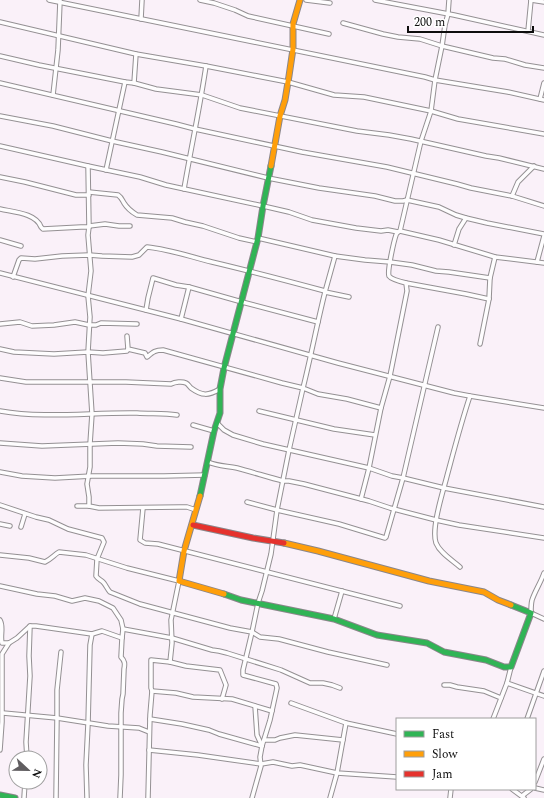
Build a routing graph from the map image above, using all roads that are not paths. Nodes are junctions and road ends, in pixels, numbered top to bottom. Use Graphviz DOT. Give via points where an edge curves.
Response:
graph roads {
  1 [pos="49,0"];
  2 [pos="142,0"];
  3 [pos="200,0"];
  4 [pos="300,0"];
  5 [pos="306,0"];
  6 [pos="376,0"];
  7 [pos="450,0"];
  8 [pos="531,0"];
  9 [pos="60,1"];
  10 [pos="544,2"];
  11 [pos="330,3"];
  12 [pos="448,14"];
  13 [pos="141,19"];
  14 [pos="0,22"];
  15 [pos="343,23"];
  16 [pos="293,26"];
  17 [pos="528,31"];
  18 [pos="329,34"];
  19 [pos="544,35"];
  20 [pos="59,37"];
  21 [pos="442,46"];
  22 [pos="293,50"];
  23 [pos="136,54"];
  24 [pos="0,56"];
  25 [pos="206,66"];
  26 [pos="57,68"];
  27 [pos="544,68"];
  28 [pos="435,80"];
  29 [pos="125,82"];
  30 [pos="288,82"];
  31 [pos="0,83"];
  32 [pos="134,83"];
  33 [pos="544,83"];
  34 [pos="53,95"];
  35 [pos="202,95"];
  36 [pos="542,100"];
  37 [pos="118,111"];
  38 [pos="431,111"];
  39 [pos="0,116"];
  40 [pos="280,116"];
  41 [pos="195,129"];
  42 [pos="544,134"];
  43 [pos="112,141"];
  44 [pos="421,141"];
  45 [pos="0,146"];
  46 [pos="274,146"];
  47 [pos="189,159"];
  48 [pos="88,166"];
  49 [pos="534,166"];
  50 [pos="544,169"];
  51 [pos="106,170"];
  52 [pos="413,173"];
  53 [pos="0,177"];
  54 [pos="268,178"];
  55 [pos="184,189"];
  56 [pos="89,193"];
  57 [pos="512,196"];
  58 [pos="408,200"];
  59 [pos="263,206"];
  60 [pos="544,206"];
  61 [pos="0,208"];
  62 [pos="466,218"];
  63 [pos="130,226"];
  64 [pos="89,227"];
  65 [pos="399,231"];
  66 [pos="544,235"];
  67 [pos="0,240"];
  68 [pos="258,240"];
  69 [pos="454,244"];
  70 [pos="21,246"];
  71 [pos="89,255"];
  72 [pos="335,256"];
  73 [pos="495,257"];
  74 [pos="390,262"];
  75 [pos="537,262"];
  76 [pos="544,263"];
  77 [pos="250,271"];
  78 [pos="0,273"];
  79 [pos="13,277"];
  80 [pos="490,278"];
  81 [pos="406,284"];
  82 [pos="189,287"];
  83 [pos="325,291"];
  84 [pos="88,296"];
  85 [pos="349,297"];
  86 [pos="489,299"];
  87 [pos="242,302"];
  88 [pos="146,310"];
  89 [pos="181,319"];
  90 [pos="318,322"];
  91 [pos="0,324"];
  92 [pos="89,324"];
  93 [pos="137,324"];
  94 [pos="438,327"];
  95 [pos="234,334"];
  96 [pos="127,336"];
  97 [pos="480,344"];
  98 [pos="0,349"];
  99 [pos="128,349"];
  100 [pos="88,352"];
  101 [pos="312,355"];
  102 [pos="224,368"];
  103 [pos="390,376"];
  104 [pos="0,378"];
  105 [pos="90,382"];
  106 [pos="425,386"];
  107 [pos="303,388"];
  108 [pos="220,389"];
  109 [pos="470,396"];
  110 [pos="381,408"];
  111 [pos="544,408"];
  112 [pos="0,411"];
  113 [pos="259,411"];
  114 [pos="92,414"];
  115 [pos="177,416"];
  116 [pos="297,420"];
  117 [pos="217,423"];
  118 [pos="193,425"];
  119 [pos="214,431"];
  120 [pos="375,435"];
  121 [pos="0,443"];
  122 [pos="90,444"];
  123 [pos="191,447"];
  124 [pos="289,450"];
  125 [pos="208,462"];
  126 [pos="369,468"];
  127 [pos="0,472"];
  128 [pos="205,475"];
  129 [pos="88,476"];
  130 [pos="403,478"];
  131 [pos="283,481"];
  132 [pos="444,488"];
  133 [pos="361,499"];
  134 [pos="247,502"];
  135 [pos="0,505"];
  136 [pos="77,506"];
  137 [pos="89,506"];
  138 [pos="544,507"];
  139 [pos="143,508"];
  140 [pos="196,510"];
  141 [pos="277,510"];
  142 [pos="395,510"];
  143 [pos="25,514"];
  144 [pos="436,520"];
  145 [pos="0,524"];
  146 [pos="193,525"];
  147 [pos="10,526"];
  148 [pos="21,527"];
  149 [pos="544,538"];
  150 [pos="273,541"];
  151 [pos="184,551"];
  152 [pos="0,555"];
  153 [pos="97,559"];
  154 [pos="460,567"];
  155 [pos="266,572"];
  156 [pos="544,573"];
  157 [pos="179,581"];
  158 [pos="540,585"];
  159 [pos="0,586"];
  160 [pos="544,587"];
  161 [pos="342,591"];
  162 [pos="258,603"];
  163 [pos="400,606"];
  164 [pos="172,612"];
  165 [pos="531,613"];
  166 [pos="334,619"];
  167 [pos="544,619"];
  168 [pos="0,620"];
  169 [pos="30,626"];
  170 [pos="123,629"];
  171 [pos="252,632"];
  172 [pos="92,634"];
  173 [pos="122,638"];
  174 [pos="172,638"];
  175 [pos="9,643"];
  176 [pos="61,652"];
  177 [pos="245,659"];
  178 [pos="170,662"];
  179 [pos="387,665"];
  180 [pos="511,667"];
  181 [pos="544,671"];
  182 [pos="507,683"];
  183 [pos="444,684"];
  184 [pos="340,688"];
  185 [pos="152,691"];
  186 [pos="536,694"];
  187 [pos="544,696"];
  188 [pos="501,698"];
  189 [pos="222,699"];
  190 [pos="291,703"];
  191 [pos="255,706"];
  192 [pos="272,711"];
  193 [pos="2,713"];
  194 [pos="27,715"];
  195 [pos="57,718"];
  196 [pos="493,718"];
  197 [pos="527,718"];
  198 [pos="150,719"];
  199 [pos="346,723"];
  200 [pos="88,724"];
  201 [pos="120,726"];
  202 [pos="149,732"];
  203 [pos="396,734"];
  204 [pos="264,740"];
  205 [pos="343,740"];
  206 [pos="262,746"];
  207 [pos="0,750"];
  208 [pos="26,750"];
  209 [pos="149,750"];
  210 [pos="544,759"];
  211 [pos="261,764"];
  212 [pos="337,773"];
  213 [pos="396,777"];
  214 [pos="536,779"];
  215 [pos="514,790"];
  216 [pos="0,795"];
  217 [pos="524,797"];
  218 [pos="15,798"];
  219 [pos="56,798"];
  220 [pos="87,798"];
  221 [pos="120,798"];
  222 [pos="148,798"];
  223 [pos="252,798"];
  224 [pos="330,798"];
  1 -- 9 [label="street"];
  2 -- 13 [label="street"];
  3 -- 16 [label="street" via="248,16"];
  4 -- 16 [label="street"];
  5 -- 11 [label="street"];
  6 -- 12 [label="street"];
  7 -- 12 [label="street"];
  8 -- 10 [label="street"];
  8 -- 17 [label="street"];
  9 -- 13 [label="street"];
  9 -- 20 [label="street"];
  12 -- 17 [label="street"];
  12 -- 21 [label="street"];
  13 -- 22 [label="street"];
  14 -- 20 [label="street"];
  15 -- 21 [label="street"];
  16 -- 18 [label="street"];
  16 -- 22 [label="street"];
  17 -- 19 [label="street"];
  20 -- 23 [label="street"];
  20 -- 26 [label="street"];
  21 -- 27 [label="street"];
  21 -- 28 [label="street"];
  22 -- 28 [label="street"];
  22 -- 30 [label="street"];
  23 -- 25 [label="street"];
  23 -- 32 [label="street"];
  24 -- 26 [label="street"];
  25 -- 30 [label="street"];
  25 -- 35 [label="street"];
  26 -- 29 [label="street"];
  26 -- 34 [label="street"];
  28 -- 36 [label="street"];
  28 -- 38 [label="street"];
  29 -- 32 [label="street"];
  29 -- 37 [label="street"];
  30 -- 38 [label="street" via="334,95 364,97"];
  30 -- 40 [label="street"];
  31 -- 34 [label="street"];
  32 -- 35 [label="street" via="156,89"];
  33 -- 36 [label="street"];
  34 -- 37 [label="street"];
  35 -- 40 [label="street" via="240,108"];
  35 -- 41 [label="street"];
  37 -- 41 [label="street"];
  37 -- 43 [label="street"];
  38 -- 42 [label="street" via="458,119"];
  38 -- 44 [label="street"];
  39 -- 43 [label="street" via="54,126"];
  40 -- 44 [label="street"];
  40 -- 46 [label="street"];
  41 -- 46 [label="street"];
  41 -- 47 [label="street"];
  43 -- 47 [label="street"];
  43 -- 51 [label="street"];
  44 -- 49 [label="street"];
  44 -- 52 [label="street"];
  45 -- 48 [label="street"];
  46 -- 52 [label="street"];
  46 -- 54 [label="street"];
  47 -- 54 [label="street"];
  47 -- 55 [label="street"];
  48 -- 51 [label="street"];
  48 -- 56 [label="street"];
  49 -- 50 [label="street"];
  49 -- 57 [label="street" via="518,182"];
  51 -- 55 [label="street"];
  52 -- 57 [label="street"];
  52 -- 58 [label="street"];
  53 -- 56 [label="street" via="76,195"];
  54 -- 58 [label="street" via="395,200"];
  54 -- 59 [label="street"];
  55 -- 59 [label="street"];
  56 -- 64 [label="street"];
  56 -- 68 [label="street" via="118,195 127,207 137,214 172,218 239,238"];
  57 -- 60 [label="street"];
  58 -- 62 [label="street" via="439,207"];
  58 -- 65 [label="street"];
  59 -- 65 [label="street" via="343,226"];
  59 -- 68 [label="street"];
  61 -- 64 [label="street" via="33,218 43,229"];
  62 -- 66 [label="street"];
  62 -- 69 [label="street"];
  63 -- 64 [label="street" via="105,224"];
  64 -- 71 [label="street"];
  65 -- 69 [label="street"];
  65 -- 74 [label="street"];
  66 -- 75 [label="street"];
  67 -- 70 [label="street"];
  68 -- 72 [label="street"];
  68 -- 77 [label="street"];
  69 -- 73 [label="street"];
  71 -- 77 [label="street" via="132,257 139,255 147,247"];
  71 -- 79 [label="street" via="21,258"];
  71 -- 84 [label="street" via="91,271"];
  72 -- 74 [label="street"];
  72 -- 83 [label="street"];
  73 -- 75 [label="street"];
  73 -- 80 [label="street"];
  74 -- 80 [label="street"];
  74 -- 81 [label="street" via="391,278"];
  75 -- 76 [label="street"];
  77 -- 83 [label="street"];
  77 -- 87 [label="street"];
  78 -- 79 [label="street"];
  79 -- 84 [label="street"];
  80 -- 86 [label="street"];
  81 -- 86 [label="street"];
  81 -- 103 [label="street" via="406,299"];
  82 -- 87 [label="street"];
  82 -- 88 [label="street" via="153,278"];
  82 -- 89 [label="street"];
  83 -- 85 [label="street"];
  83 -- 90 [label="street"];
  84 -- 88 [label="street"];
  84 -- 92 [label="street"];
  86 -- 97 [label="street"];
  87 -- 90 [label="street"];
  87 -- 95 [label="street"];
  88 -- 89 [label="street"];
  89 -- 95 [label="street"];
  90 -- 101 [label="street"];
  91 -- 92 [label="street"];
  92 -- 93 [label="street"];
  92 -- 100 [label="street"];
  94 -- 106 [label="street"];
  95 -- 101 [label="street"];
  95 -- 102 [label="street"];
  96 -- 99 [label="street"];
  98 -- 100 [label="street" via="54,354"];
  99 -- 100 [label="street" via="103,353"];
  99 -- 102 [label="street" via="145,353 147,357 152,352 163,350"];
  100 -- 105 [label="street"];
  101 -- 103 [label="street"];
  101 -- 107 [label="street"];
  102 -- 107 [label="street"];
  102 -- 108 [label="street"];
  103 -- 106 [label="street"];
  103 -- 110 [label="street"];
  104 -- 105 [label="street" via="26,382"];
  105 -- 108 [label="street" via="186,383 207,395"];
  105 -- 114 [label="street"];
  106 -- 109 [label="street"];
  106 -- 130 [label="street"];
  107 -- 110 [label="street" via="318,394"];
  107 -- 116 [label="street"];
  108 -- 117 [label="street" via="220,413"];
  109 -- 111 [label="street"];
  109 -- 132 [label="street"];
  110 -- 120 [label="street"];
  112 -- 114 [label="street" via="20,414"];
  113 -- 116 [label="street"];
  114 -- 115 [label="street"];
  114 -- 122 [label="street"];
  116 -- 120 [label="street"];
  116 -- 124 [label="street"];
  117 -- 119 [label="street"];
  117 -- 124 [label="street" via="233,435"];
  118 -- 119 [label="street"];
  119 -- 125 [label="street"];
  120 -- 126 [label="street"];
  121 -- 122 [label="street" via="42,446"];
  122 -- 123 [label="street"];
  122 -- 129 [label="street"];
  124 -- 126 [label="street"];
  124 -- 131 [label="street"];
  125 -- 128 [label="street"];
  125 -- 131 [label="street"];
  126 -- 130 [label="street"];
  126 -- 133 [label="street"];
  127 -- 129 [label="street" via="55,478"];
  128 -- 129 [label="street"];
  128 -- 140 [label="street"];
  129 -- 137 [label="street"];
  130 -- 132 [label="street"];
  130 -- 142 [label="street"];
  131 -- 133 [label="street"];
  131 -- 141 [label="street"];
  132 -- 138 [label="street"];
  132 -- 144 [label="street"];
  133 -- 142 [label="street"];
  134 -- 141 [label="street"];
  135 -- 143 [label="street"];
  136 -- 137 [label="street"];
  137 -- 139 [label="street"];
  139 -- 140 [label="street" via="180,506"];
  139 -- 151 [label="street" via="140,540"];
  140 -- 146 [label="street"];
  141 -- 142 [label="street" via="339,524 385,538"];
  141 -- 150 [label="street"];
  142 -- 144 [label="street"];
  143 -- 148 [label="street"];
  143 -- 153 [label="street" via="102,538 104,542"];
  144 -- 149 [label="street"];
  144 -- 154 [label="street" via="436,543 444,554"];
  145 -- 147 [label="street"];
  146 -- 150 [label="street"];
  146 -- 151 [label="street"];
  150 -- 155 [label="street"];
  150 -- 165 [label="street" via="429,581 484,592"];
  151 -- 155 [label="street"];
  151 -- 157 [label="street"];
  152 -- 153 [label="street" via="46,562 59,552"];
  153 -- 157 [label="street"];
  153 -- 164 [label="street" via="96,576 110,592 140,604"];
  155 -- 161 [label="street"];
  155 -- 162 [label="street"];
  156 -- 158 [label="street"];
  157 -- 162 [label="street"];
  157 -- 164 [label="street"];
  158 -- 160 [label="street"];
  158 -- 165 [label="street" via="532,599"];
  159 -- 170 [label="street" via="72,600 85,598 99,602 113,608 121,620"];
  161 -- 163 [label="street"];
  161 -- 166 [label="street"];
  162 -- 166 [label="street"];
  162 -- 171 [label="street"];
  164 -- 171 [label="street"];
  164 -- 174 [label="street"];
  165 -- 167 [label="street"];
  165 -- 180 [label="street"];
  166 -- 180 [label="street" via="376,635 427,643 444,652"];
  168 -- 175 [label="street" via="0,640 2,643"];
  169 -- 172 [label="street"];
  169 -- 175 [label="street"];
  169 -- 194 [label="street"];
  170 -- 173 [label="street"];
  170 -- 174 [label="street"];
  171 -- 177 [label="street"];
  171 -- 179 [label="street" via="260,637 279,639"];
  172 -- 173 [label="street" via="102,631"];
  172 -- 200 [label="street"];
  173 -- 201 [label="street" via="121,657 125,665"];
  174 -- 177 [label="street"];
  174 -- 178 [label="street"];
  175 -- 193 [label="street" via="2,654"];
  176 -- 195 [label="street"];
  177 -- 184 [label="street" via="281,670 310,683 323,683"];
  177 -- 192 [label="street" via="243,675 276,684"];
  178 -- 185 [label="street" via="151,660"];
  178 -- 189 [label="street" via="220,670 226,685"];
  180 -- 182 [label="street"];
  181 -- 186 [label="street"];
  182 -- 186 [label="street"];
  182 -- 188 [label="street"];
  183 -- 188 [label="street" via="484,691"];
  185 -- 189 [label="street"];
  185 -- 198 [label="street"];
  186 -- 187 [label="street"];
  186 -- 197 [label="street"];
  188 -- 196 [label="street"];
  189 -- 191 [label="street" via="232,699"];
  190 -- 199 [label="street"];
  191 -- 192 [label="street"];
  191 -- 206 [label="street" via="257,735"];
  192 -- 204 [label="street"];
  193 -- 194 [label="street"];
  193 -- 207 [label="street"];
  194 -- 195 [label="street"];
  194 -- 208 [label="street"];
  195 -- 200 [label="street"];
  195 -- 219 [label="street"];
  198 -- 202 [label="street"];
  198 -- 206 [label="street" via="209,730"];
  199 -- 203 [label="street"];
  199 -- 205 [label="street"];
  200 -- 201 [label="street"];
  200 -- 220 [label="street"];
  201 -- 202 [label="street"];
  201 -- 221 [label="street"];
  202 -- 209 [label="street"];
  204 -- 205 [label="street" via="295,735"];
  204 -- 206 [label="street"];
  205 -- 212 [label="street"];
  206 -- 211 [label="street"];
  209 -- 211 [label="street" via="198,754"];
  209 -- 222 [label="street"];
  210 -- 214 [label="street"];
  211 -- 212 [label="street" via="273,762 300,765"];
  211 -- 223 [label="street"];
  212 -- 213 [label="street"];
  212 -- 224 [label="street"];
  215 -- 217 [label="street"];
  216 -- 218 [label="street"];
}
